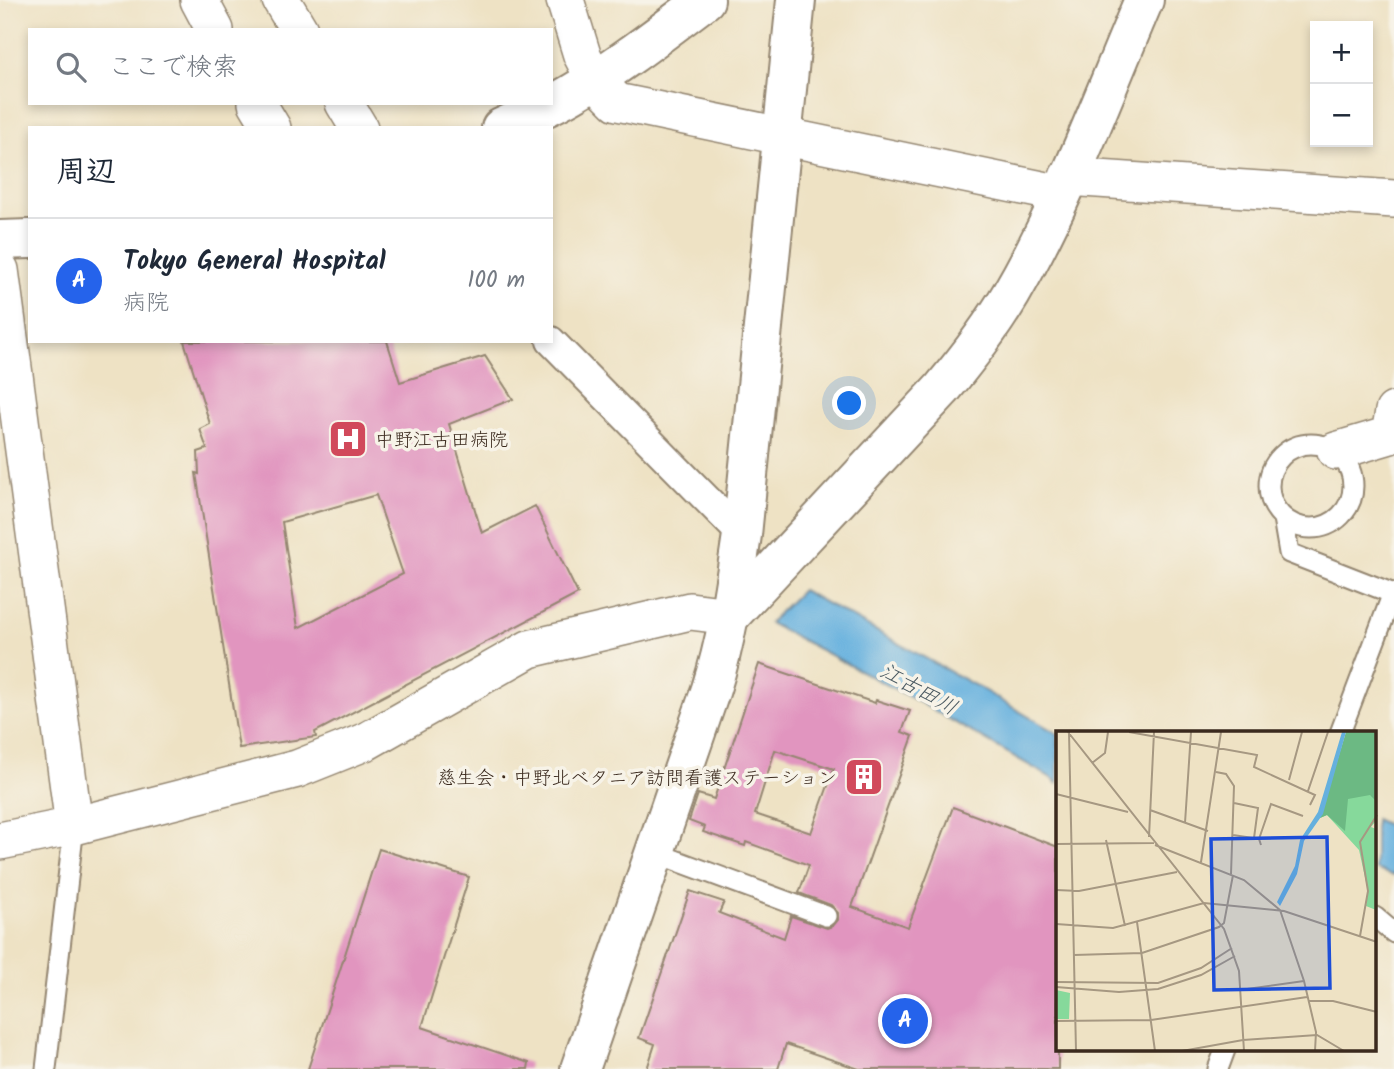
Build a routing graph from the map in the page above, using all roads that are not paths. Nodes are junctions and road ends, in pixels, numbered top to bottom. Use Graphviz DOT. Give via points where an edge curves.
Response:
graph roads {
  1 [pos="199,0"];
  2 [pos="281,0"];
  3 [pos="565,0"];
  4 [pos="705,0"];
  5 [pos="796,0"];
  6 [pos="1144,0"];
  7 [pos="214,28"];
  8 [pos="298,28"];
  9 [pos="595,80"];
  10 [pos="553,103"];
  11 [pos="258,105"];
  12 [pos="345,105"];
  13 [pos="548,105"];
  14 [pos="271,126"];
  15 [pos="358,126"];
  16 [pos="505,126"];
  17 [pos="783,138"];
  18 [pos="1065,186"];
  19 [pos="1394,199"];
  20 [pos="28,239"];
  21 [pos="0,240"];
  22 [pos="0,270"];
  23 [pos="553,343"];
  24 [pos="1393,428"];
  25 [pos="1336,451"];
  26 [pos="1283,518"];
  27 [pos="742,535"];
  28 [pos="1393,594"];
  29 [pos="735,611"];
  30 [pos="1341,731"];
  31 [pos="74,826"];
  32 [pos="0,841"];
  33 [pos="656,853"];
  34 [pos="825,916"];
  35 [pos="1376,918"];
  36 [pos="1394,933"];
  37 [pos="1224,1052"];
  38 [pos="46,1069"];
  39 [pos="580,1069"];
  40 [pos="1218,1069"];
  1 -- 7 [label="street"];
  2 -- 8 [label="street"];
  3 -- 9 [label="street"];
  4 -- 9 [label="street"];
  5 -- 17 [label="street"];
  6 -- 18 [label="street"];
  9 -- 10 [label="street"];
  9 -- 17 [label="street" via="617,102"];
  11 -- 14 [label="street"];
  12 -- 15 [label="street"];
  13 -- 16 [label="street"];
  17 -- 18 [label="street"];
  17 -- 27 [label="street"];
  18 -- 19 [label="street"];
  18 -- 29 [label="street" via="1011,294 974,350"];
  20 -- 21 [label="street"];
  22 -- 31 [label="street"];
  23 -- 27 [label="street"];
  24 -- 25 [label="street"];
  25 -- 26 [label="lane" via="1309,443 1282,454 1269,478 1269,493"];
  25 -- 26 [label="lane" via="1351,473 1353,487 1344,512 1321,527 1294,525"];
  26 -- 28 [label="lane" via="1289,554"];
  27 -- 29 [label="street"];
  28 -- 30 [label="lane"];
  29 -- 31 [label="street" via="690,611 529,649 367,741 297,769"];
  29 -- 33 [label="street"];
  31 -- 32 [label="street"];
  31 -- 38 [label="lane"];
  33 -- 34 [label="lane"];
  33 -- 39 [label="street"];
  35 -- 36 [label="lane"];
  37 -- 40 [label="lane"];
}
